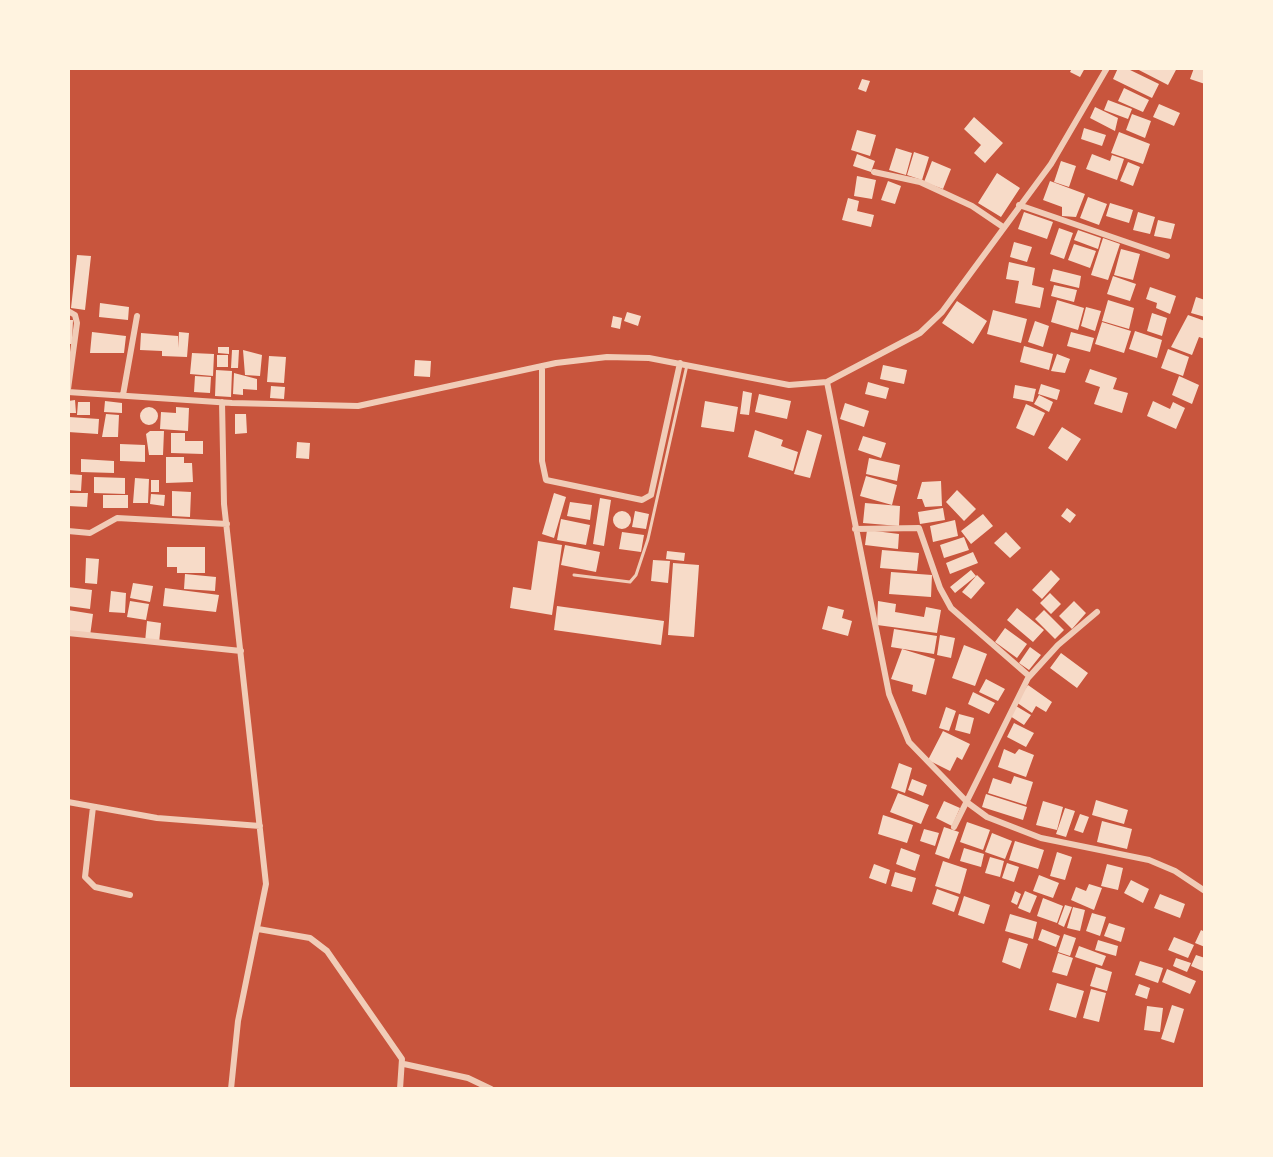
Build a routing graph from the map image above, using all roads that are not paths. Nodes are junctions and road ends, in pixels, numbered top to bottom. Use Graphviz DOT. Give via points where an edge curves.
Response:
graph roads {
  1 [pos="1107,68"];
  2 [pos="874,172"];
  3 [pos="1019,205"];
  4 [pos="1003,227"];
  5 [pos="1167,256"];
  6 [pos="68,311"];
  7 [pos="137,316"];
  8 [pos="684,364"];
  9 [pos="542,367"];
  10 [pos="827,382"];
  11 [pos="68,390"];
  12 [pos="123,395"];
  13 [pos="222,402"];
  14 [pos="227,524"];
  15 [pos="855,529"];
  16 [pos="68,531"];
  17 [pos="574,575"];
  18 [pos="1097,612"];
  19 [pos="68,633"];
  20 [pos="241,651"];
  21 [pos="1029,676"];
  22 [pos="68,802"];
  23 [pos="968,803"];
  24 [pos="93,807"];
  25 [pos="260,826"];
  26 [pos="954,827"];
  27 [pos="1205,891"];
  28 [pos="130,895"];
  29 [pos="258,929"];
  30 [pos="404,1064"];
  31 [pos="231,1089"];
  32 [pos="400,1089"];
  33 [pos="491,1089"];
  1 -- 3 [label="street" via="1051,164"];
  2 -- 4 [label="street" via="920,182"];
  3 -- 4 [label="street"];
  3 -- 5 [label="street"];
  4 -- 10 [label="street" via="942,312 920,333"];
  6 -- 11 [label="street" via="77,323"];
  7 -- 12 [label="street"];
  8 -- 9 [label="street" via="607,357"];
  8 -- 9 [label="street" via="651,495 642,500 546,480"];
  8 -- 10 [label="street" via="789,385"];
  8 -- 17 [label="lane" via="636,575 630,582"];
  9 -- 13 [label="street" via="358,406"];
  10 -- 15 [label="street"];
  11 -- 12 [label="street"];
  12 -- 13 [label="street"];
  13 -- 14 [label="street"];
  14 -- 16 [label="street" via="117,518 90,533"];
  14 -- 20 [label="street"];
  15 -- 21 [label="street" via="919,528 951,608"];
  15 -- 23 [label="street" via="900,726 923,759"];
  18 -- 21 [label="street"];
  19 -- 20 [label="street"];
  20 -- 25 [label="street"];
  21 -- 23 [label="street" via="1009,708"];
  22 -- 24 [label="street"];
  23 -- 26 [label="street"];
  23 -- 27 [label="street" via="987,817 1041,838 1149,860"];
  24 -- 25 [label="street"];
  24 -- 28 [label="street" via="85,877 95,887"];
  25 -- 29 [label="street" via="266,884"];
  29 -- 30 [label="street" via="319,942 356,988"];
  29 -- 31 [label="street" via="238,1021"];
  30 -- 32 [label="street"];
  30 -- 33 [label="street" via="468,1078"];
}
